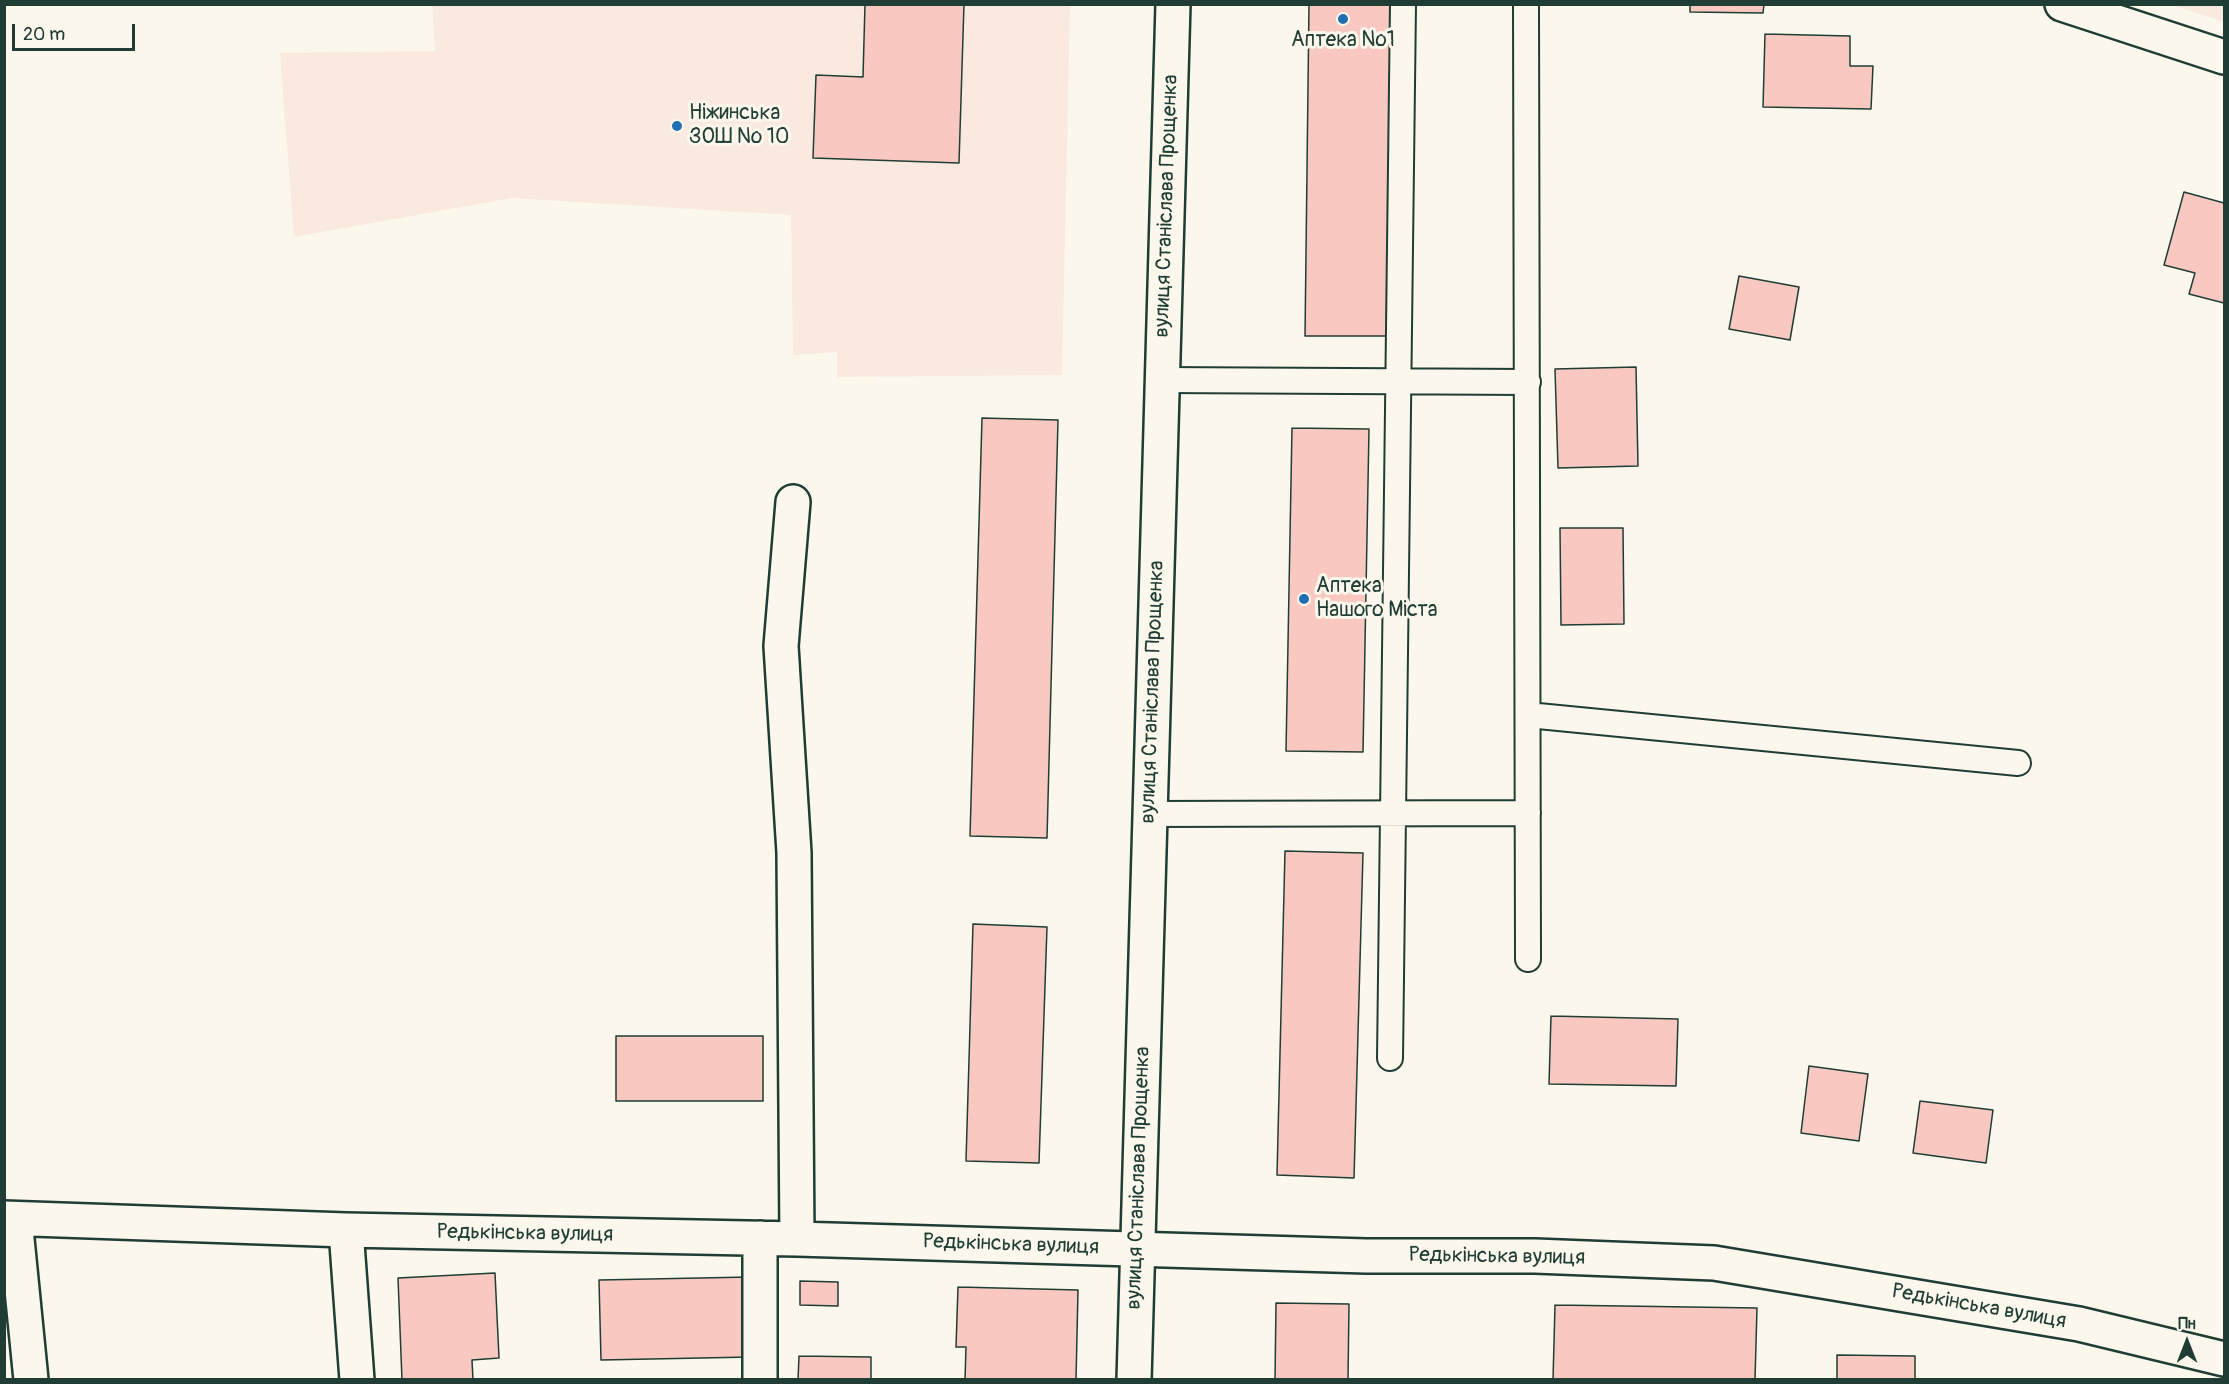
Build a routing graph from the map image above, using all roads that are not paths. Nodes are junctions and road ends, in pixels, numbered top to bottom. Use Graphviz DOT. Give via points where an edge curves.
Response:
graph roads {
  1 [pos="1173,4"];
  2 [pos="1403,4"];
  3 [pos="1526,4"];
  4 [pos="2062,4"];
  5 [pos="2224,57"];
  6 [pos="1162,380"];
  7 [pos="1398,381"];
  8 [pos="1527,382"];
  9 [pos="793,502"];
  10 [pos="1527,715"];
  11 [pos="2018,763"];
  12 [pos="1527,813"];
  13 [pos="1149,814"];
  14 [pos="1393,814"];
  15 [pos="1527,958"];
  16 [pos="1390,1058"];
  17 [pos="10,1219"];
  18 [pos="346,1230"];
  19 [pos="760,1238"];
  20 [pos="797,1239"];
  21 [pos="1136,1249"];
  22 [pos="2224,1359"];
  23 [pos="32,1380"];
  24 [pos="357,1380"];
  25 [pos="760,1380"];
  26 [pos="1134,1380"];
  1 -- 6 [label="street, вулиця Станіслава Прощенка"];
  2 -- 7 [label="lane"];
  3 -- 8 [label="lane"];
  4 -- 5 [label="street"];
  6 -- 7 [label="lane"];
  6 -- 13 [label="street, вулиця Станіслава Прощенка"];
  7 -- 8 [label="lane"];
  7 -- 14 [label="lane"];
  8 -- 10 [label="lane"];
  9 -- 20 [label="street" via="782,646 794,853"];
  10 -- 11 [label="lane"];
  10 -- 12 [label="lane"];
  12 -- 14 [label="lane"];
  12 -- 15 [label="lane"];
  13 -- 14 [label="lane"];
  13 -- 21 [label="street, вулиця Станіслава Прощенка"];
  14 -- 16 [label="lane"];
  17 -- 18 [label="street, Редькінська вулиця"];
  17 -- 23 [label="street"];
  18 -- 19 [label="street, Редькінська вулиця"];
  18 -- 24 [label="street"];
  19 -- 20 [label="street, Редькінська вулиця"];
  19 -- 25 [label="street"];
  20 -- 21 [label="street, Редькінська вулиця"];
  21 -- 22 [label="street, Редькінська вулиця" via="1714,1263 2079,1324"];
  21 -- 26 [label="street, вулиця Станіслава Прощенка"];
}
